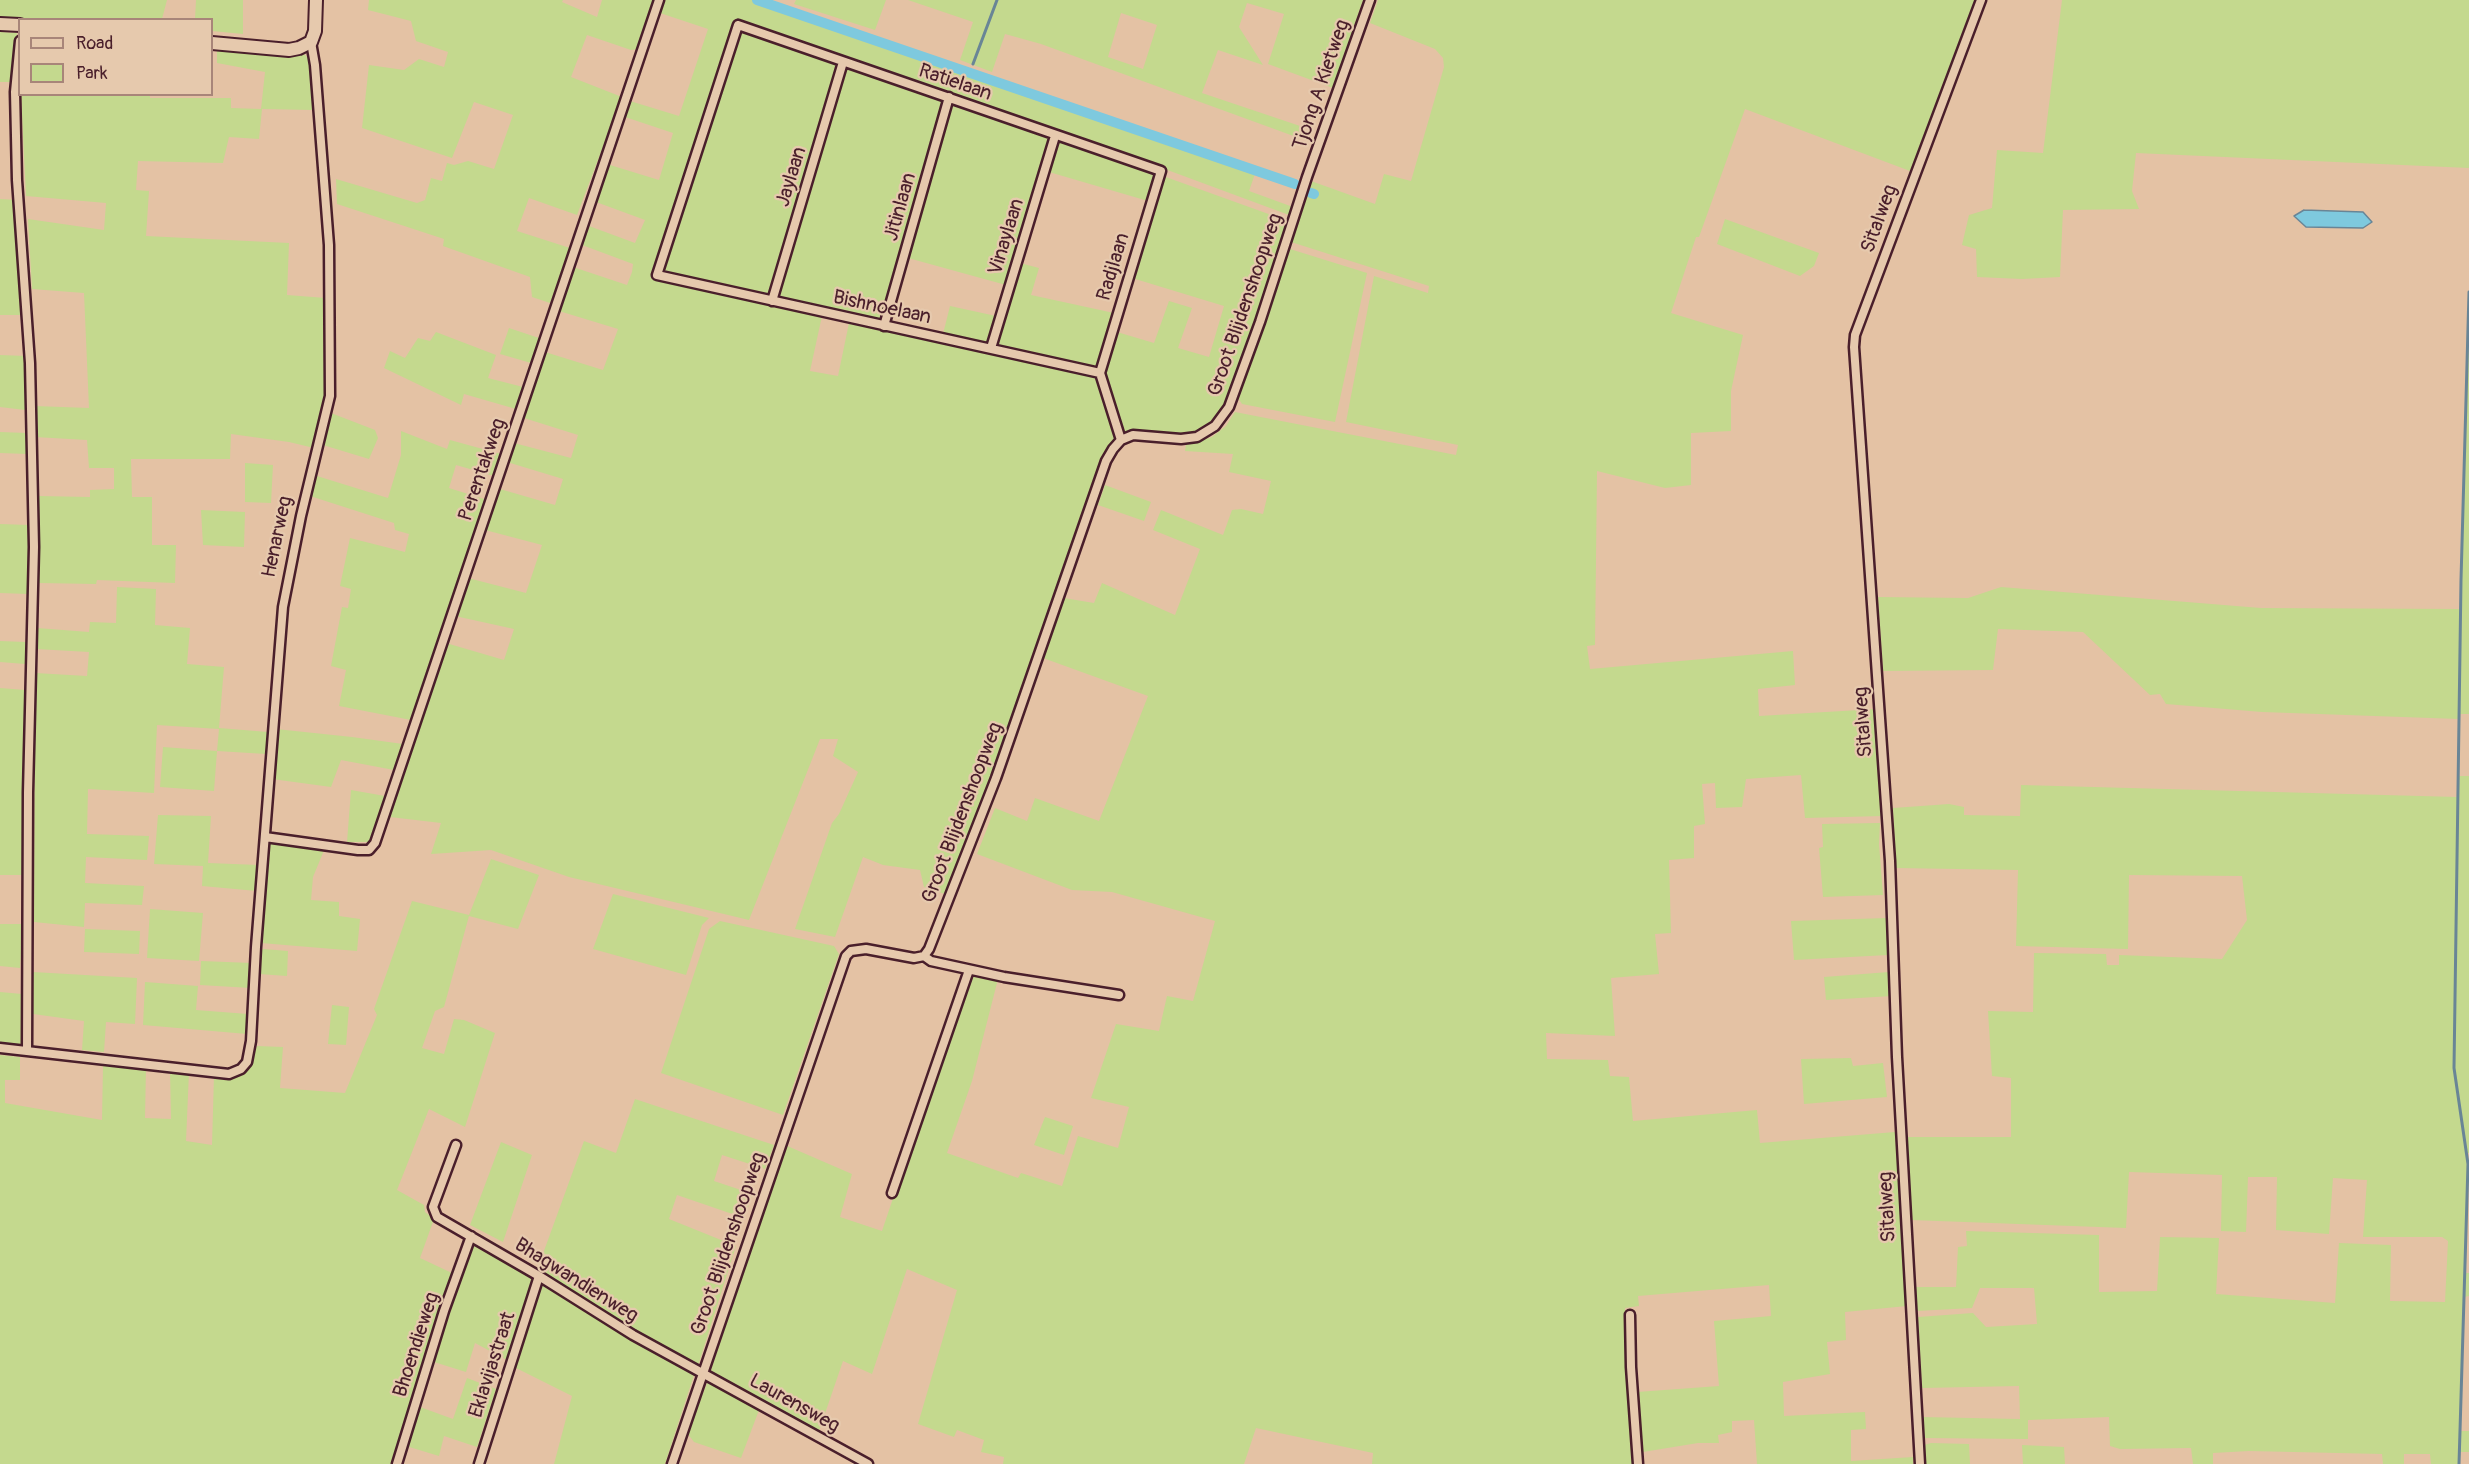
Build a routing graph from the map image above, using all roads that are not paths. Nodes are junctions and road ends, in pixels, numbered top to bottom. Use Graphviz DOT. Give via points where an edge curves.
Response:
graph roads {
  1 [pos="316,0"];
  2 [pos="659,0"];
  3 [pos="1370,0"];
  4 [pos="1981,0"];
  5 [pos="0,24"];
  6 [pos="18,25"];
  7 [pos="311,42"];
  8 [pos="213,43"];
  9 [pos="18,61"];
  10 [pos="843,62"];
  11 [pos="949,98"];
  12 [pos="1055,136"];
  13 [pos="1161,171"];
  14 [pos="1306,181"];
  15 [pos="657,275"];
  16 [pos="772,301"];
  17 [pos="884,326"];
  18 [pos="991,348"];
  19 [pos="1100,373"];
  20 [pos="1121,440"];
  21 [pos="265,837"];
  22 [pos="924,956"];
  23 [pos="969,970"];
  24 [pos="1119,995"];
  25 [pos="0,1048"];
  26 [pos="27,1051"];
  27 [pos="456,1145"];
  28 [pos="892,1193"];
  29 [pos="471,1236"];
  30 [pos="539,1276"];
  31 [pos="1630,1315"];
  32 [pos="703,1375"];
  33 [pos="397,1464"];
  34 [pos="478,1464"];
  35 [pos="672,1464"];
  36 [pos="868,1464"];
  37 [pos="1638,1464"];
  38 [pos="1920,1464"];
  1 -- 7 [label="street, Henarweg" via="317,19"];
  2 -- 21 [label="street, Perentakweg" via="375,843 369,850 358,850"];
  3 -- 14 [label="street, Tjong A Kietweg"];
  4 -- 38 [label="street, Sitalweg" via="1855,335 1854,347 1890,861"];
  5 -- 6 [label="street"];
  7 -- 8 [label="street" via="289,50"];
  7 -- 21 [label="street, Henarweg" via="329,245 330,396 283,607"];
  9 -- 26 [label="street" via="17,180 30,363 33,548"];
  10 -- 11 [label="street, Ratielaan"];
  10 -- 15 [label="street, Ratielaan" via="738,25"];
  10 -- 16 [label="street, Jaylaan"];
  11 -- 12 [label="street, Ratielaan"];
  11 -- 17 [label="street, Jitinlaan"];
  12 -- 13 [label="street, Ratielaan"];
  12 -- 18 [label="street, Vinaylaan"];
  13 -- 19 [label="street, Radjlaan"];
  14 -- 20 [label="street, Groot Blijdenshoopweg" via="1239,384 1223,417 1197,437 1133,435"];
  15 -- 16 [label="street, Bishnoelaan"];
  16 -- 17 [label="street, Bishnoelaan"];
  17 -- 18 [label="street, Bishnoelaan"];
  18 -- 19 [label="street, Bishnoelaan"];
  19 -- 20 [label="street"];
  20 -- 22 [label="street, Groot Blijdenshoopweg" via="1106,461 996,778"];
  21 -- 26 [label="street, Henarweg" via="250,1052 241,1069 229,1074"];
  22 -- 23 [label="street"];
  22 -- 32 [label="street, Groot Blijdenshoopweg" via="914,958 866,949 851,951 846,956"];
  23 -- 24 [label="street"];
  23 -- 28 [label="street"];
  25 -- 26 [label="street"];
  27 -- 29 [label="street, Bhagwandienweg" via="433,1207 437,1217"];
  29 -- 30 [label="street, Bhagwandienweg"];
  29 -- 33 [label="street, Bhoendieweg"];
  30 -- 32 [label="street, Bhagwandienweg"];
  30 -- 34 [label="street, Eklavijastraat"];
  31 -- 37 [label="street"];
  32 -- 35 [label="street, Groot Blijdenshoopweg"];
  32 -- 36 [label="street, Laurensweg"];
}
